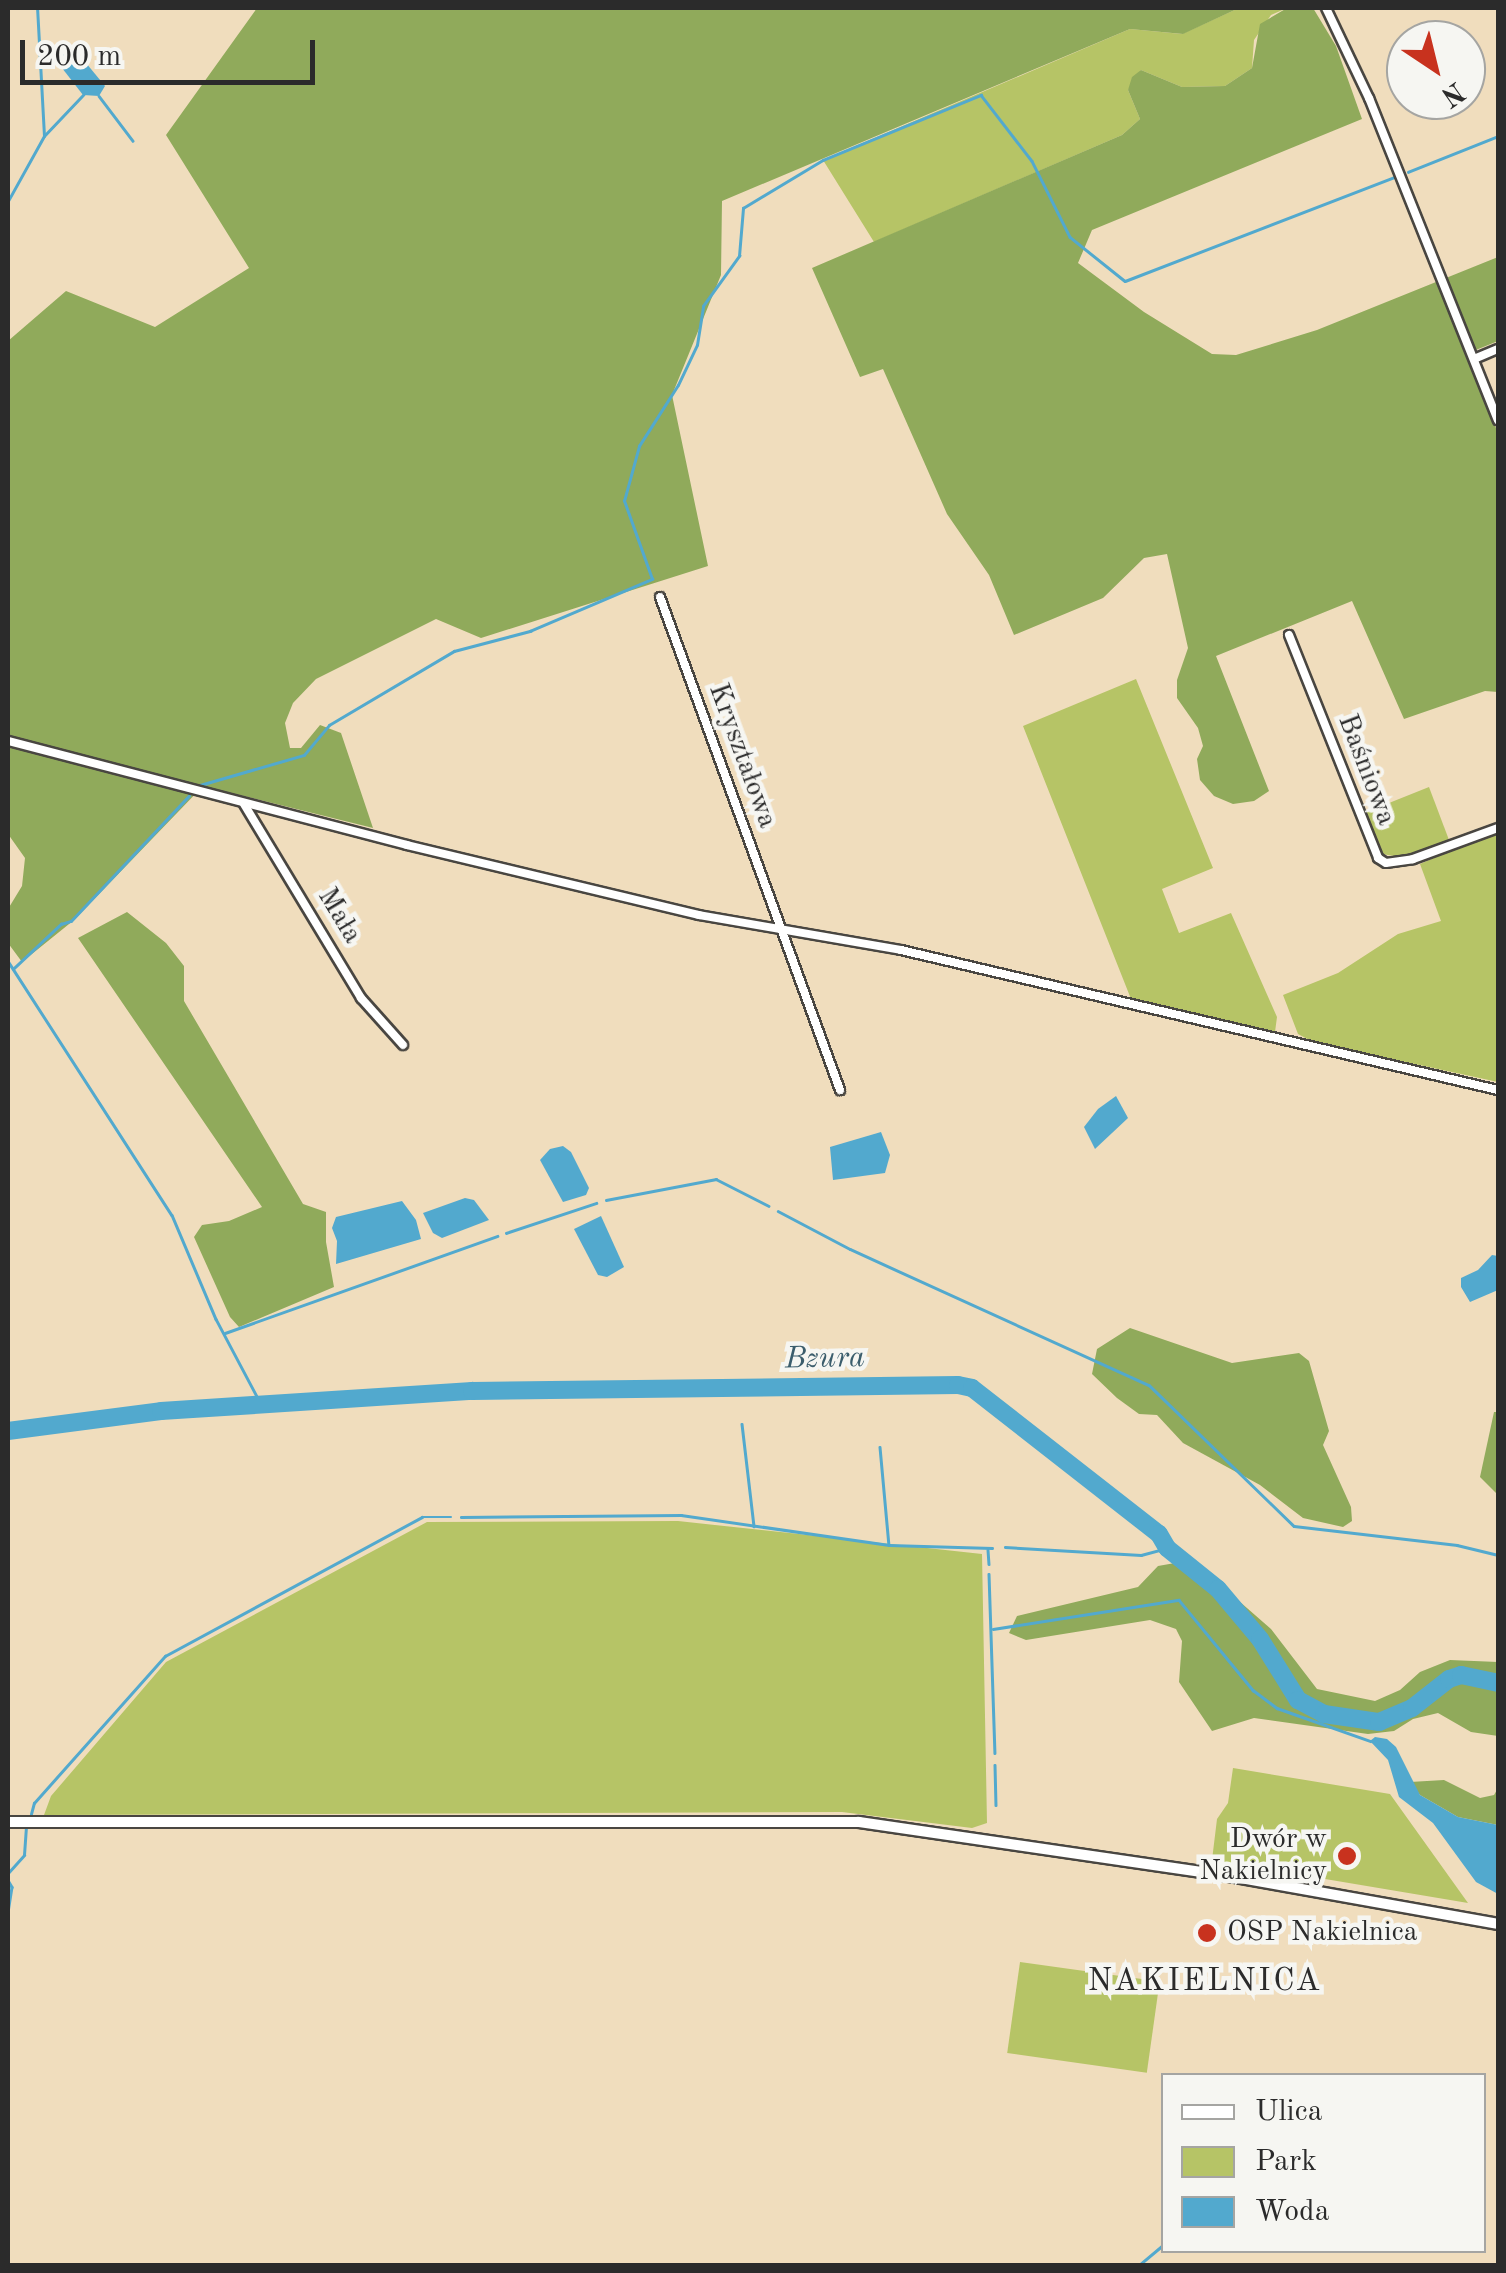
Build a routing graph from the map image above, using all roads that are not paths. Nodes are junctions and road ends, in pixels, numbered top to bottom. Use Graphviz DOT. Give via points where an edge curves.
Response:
graph roads {
  1 [pos="1326,8"];
  2 [pos="1498,349"];
  3 [pos="1474,359"];
  4 [pos="1498,420"];
  5 [pos="660,597"];
  6 [pos="1289,636"];
  7 [pos="8,741"];
  8 [pos="244,804"];
  9 [pos="1498,828"];
  10 [pos="782,930"];
  11 [pos="404,1045"];
  12 [pos="840,1090"];
  13 [pos="1498,1090"];
  14 [pos="8,1822"];
  15 [pos="1498,1924"];
  1 -- 3 [label="street"];
  2 -- 3 [label="street"];
  3 -- 4 [label="street"];
  5 -- 10 [label="street, Kryształowa"];
  6 -- 9 [label="street, Baśniowa" via="1378,858 1413,858"];
  7 -- 8 [label="street"];
  8 -- 10 [label="street"];
  8 -- 11 [label="street, Mała" via="361,998"];
  10 -- 12 [label="street, Kryształowa"];
  10 -- 13 [label="street" via="900,950"];
  14 -- 15 [label="street" via="859,1822"];
}
